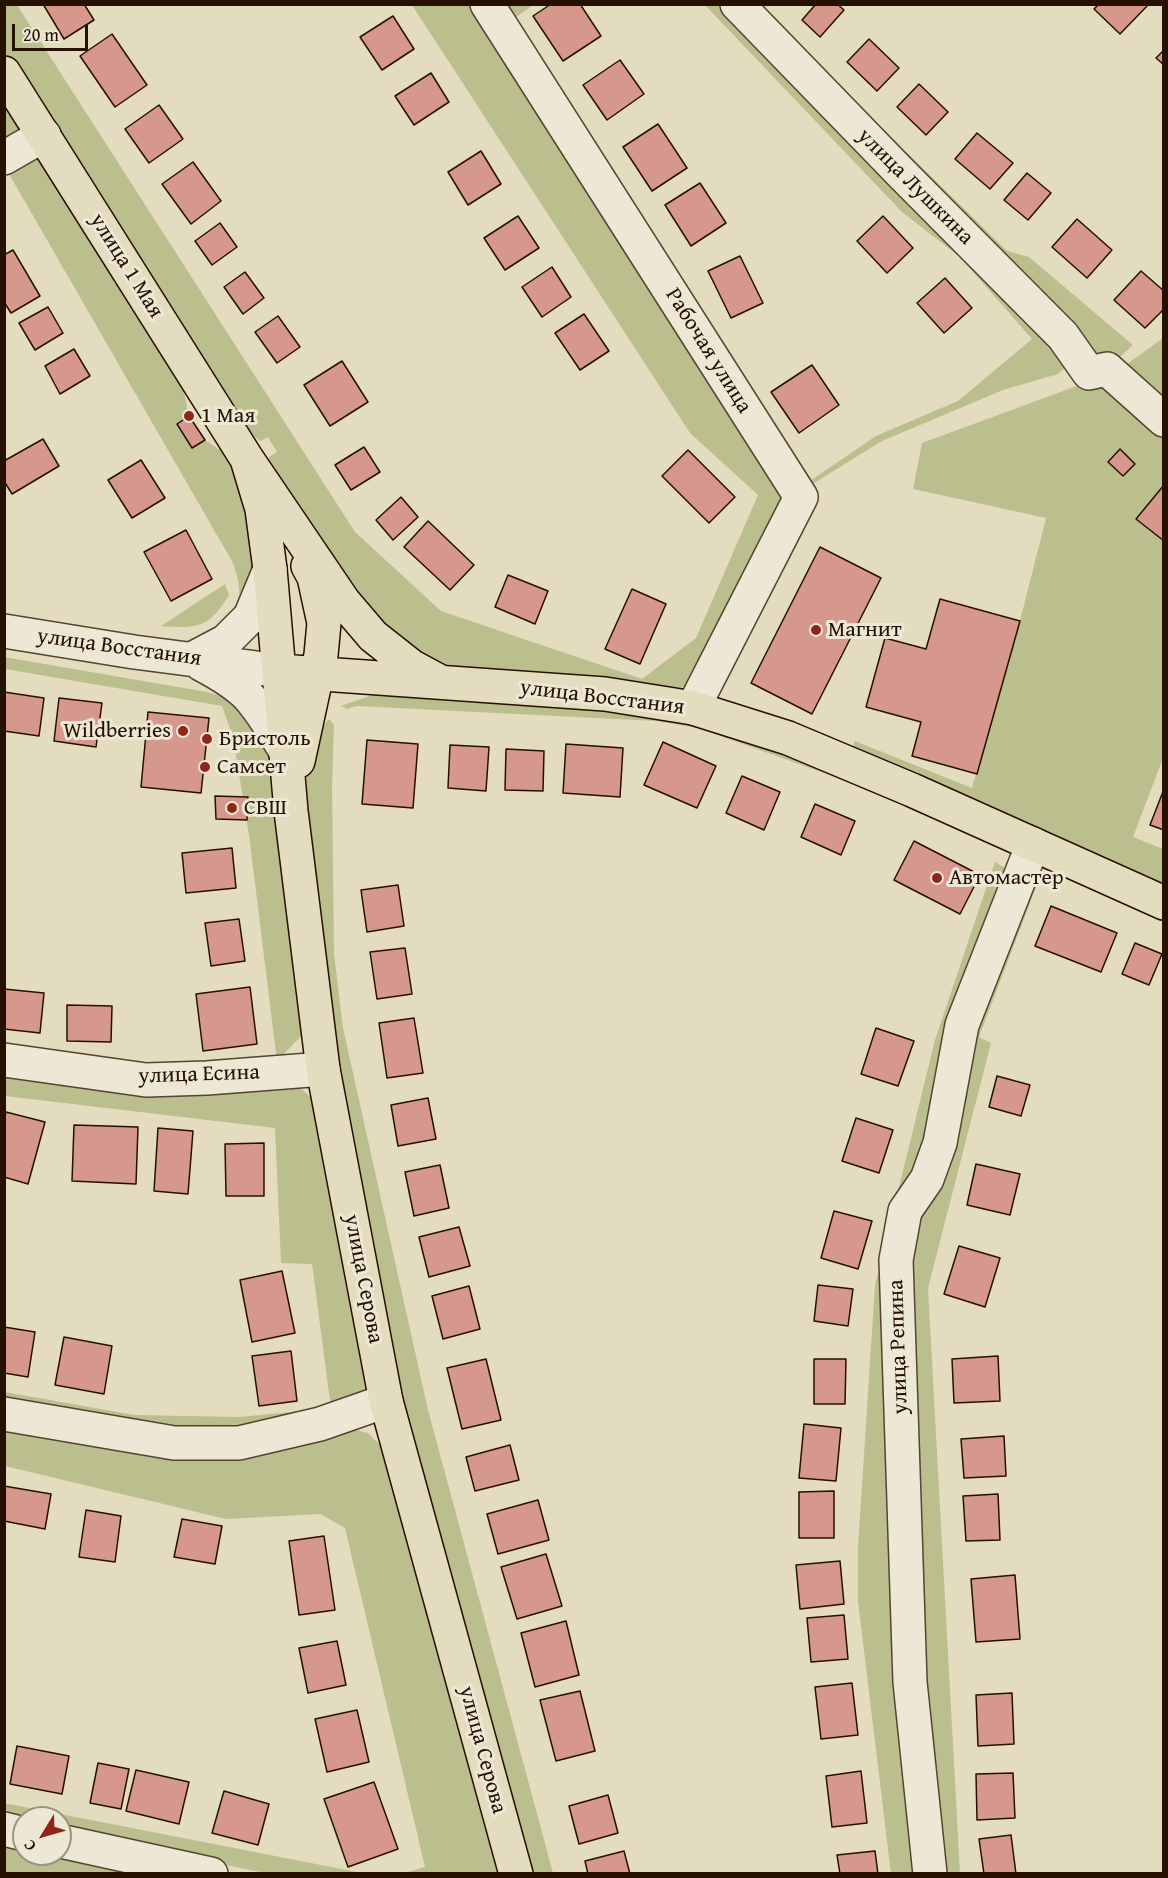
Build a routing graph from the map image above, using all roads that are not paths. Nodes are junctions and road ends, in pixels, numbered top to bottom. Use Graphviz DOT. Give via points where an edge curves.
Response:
graph roads {
  1 [pos="487,4"];
  2 [pos="737,4"];
  3 [pos="4,74"];
  4 [pos="44,135"];
  5 [pos="4,158"];
  6 [pos="1164,420"];
  7 [pos="247,459"];
  8 [pos="288,521"];
  9 [pos="270,569"];
  10 [pos="4,631"];
  11 [pos="192,659"];
  12 [pos="280,670"];
  13 [pos="316,673"];
  14 [pos="381,678"];
  15 [pos="441,682"];
  16 [pos="693,708"];
  17 [pos="293,751"];
  18 [pos="1033,844"];
  19 [pos="1164,903"];
  20 [pos="4,1060"];
  21 [pos="323,1069"];
  22 [pos="386,1401"];
  23 [pos="4,1414"];
  24 [pos="72,1844"];
  25 [pos="211,1874"];
  26 [pos="516,1874"];
  27 [pos="930,1874"];
  1 -- 16 [label="street, Рабочая улица" via="801,497"];
  2 -- 6 [label="street, улица Лушкина" via="1098,371"];
  3 -- 4 [label="main road, улица 1 Мая"];
  4 -- 5 [label="street"];
  4 -- 7 [label="main road, улица 1 Мая"];
  7 -- 8 [label="main road, улица 1 Мая"];
  7 -- 9 [label="main road, улица 1 Мая" via="262,509"];
  8 -- 13 [label="main road" via="314,578 324,623"];
  8 -- 15 [label="main road, улица 1 Мая" via="344,602 373,636 411,666"];
  9 -- 11 [label="street" via="250,617 226,641"];
  9 -- 12 [label="main road, улица 1 Мая"];
  10 -- 11 [label="street, улица Восстания"];
  11 -- 12 [label="street, улица Восстания"];
  11 -- 17 [label="street" via="248,695"];
  12 -- 13 [label="main road, улица Восстания"];
  12 -- 17 [label="main road, улица Серова"];
  13 -- 14 [label="main road, улица Восстания"];
  13 -- 17 [label="main road"];
  14 -- 15 [label="main road, улица Восстания"];
  14 -- 17 [label="main road" via="335,698 315,715"];
  15 -- 16 [label="main road, улица Восстания" via="606,694"];
  16 -- 18 [label="main road, улица Восстания" via="788,738"];
  17 -- 21 [label="main road, улица Серова" via="291,811"];
  18 -- 19 [label="main road, улица Восстания"];
  18 -- 27 [label="street, улица Репина" via="962,1025 940,1143 927,1179 905,1211 896,1260 910,1682"];
  20 -- 21 [label="street, улица Есина" via="146,1080"];
  21 -- 22 [label="main road, улица Серова"];
  22 -- 23 [label="street" via="320,1424 239,1443 174,1443"];
  22 -- 26 [label="main road, улица Серова"];
  24 -- 25 [label="street"];
}
